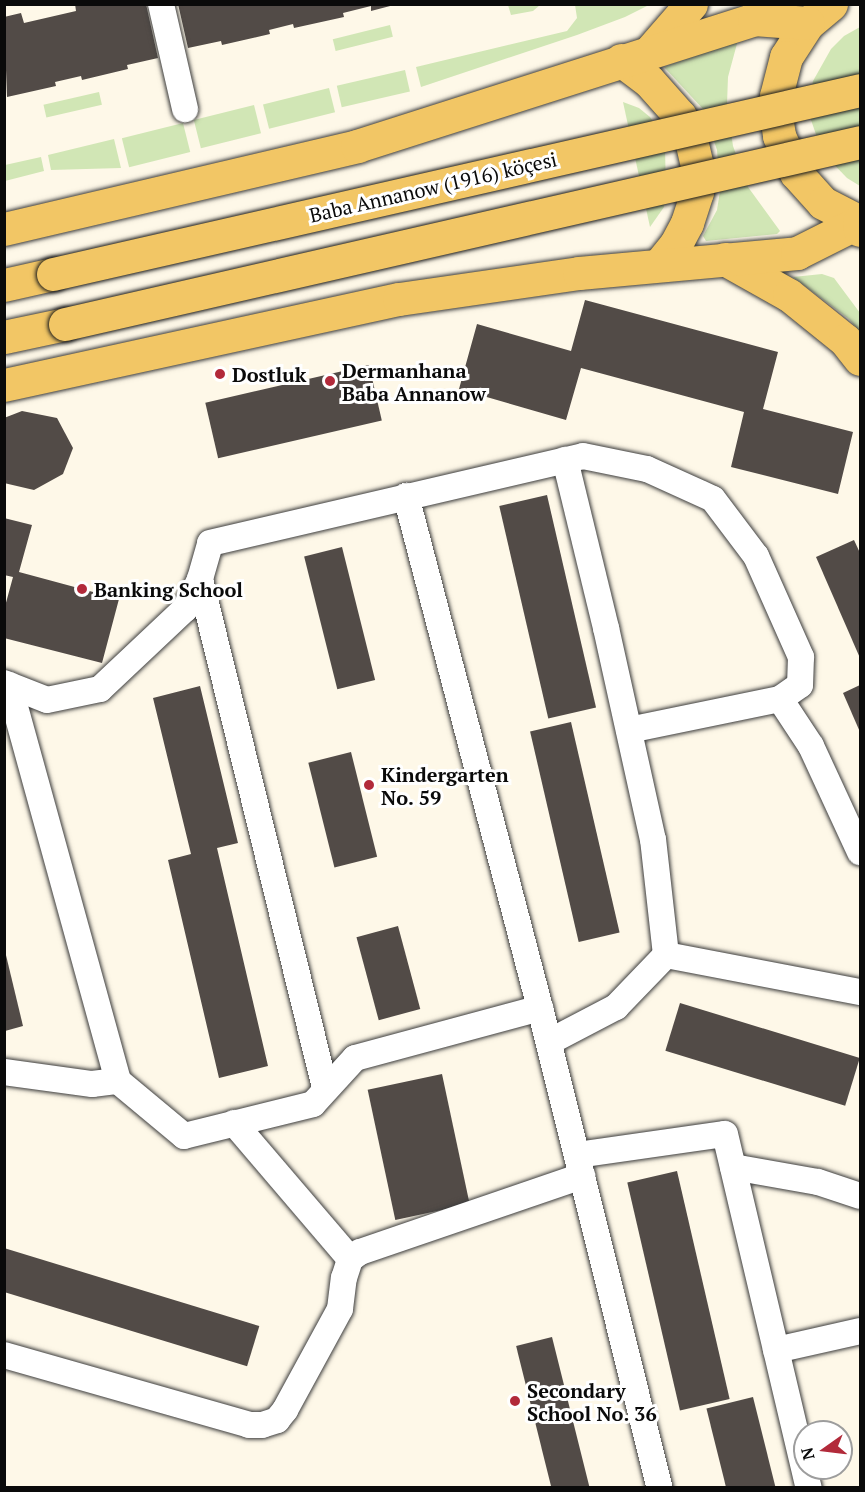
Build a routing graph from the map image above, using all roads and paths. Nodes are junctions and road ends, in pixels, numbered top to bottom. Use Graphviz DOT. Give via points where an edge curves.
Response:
graph roads {
  1 [pos="161,4"];
  2 [pos="691,4"];
  3 [pos="814,11"];
  4 [pos="651,50"];
  5 [pos="621,60"];
  6 [pos="861,90"];
  7 [pos="185,109"];
  8 [pos="861,142"];
  9 [pos="860,225"];
  10 [pos="4,229"];
  11 [pos="725,259"];
  12 [pos="659,265"];
  13 [pos="4,285"];
  14 [pos="4,337"];
  15 [pos="861,360"];
  16 [pos="4,385"];
  17 [pos="565,460"];
  18 [pos="406,496"];
  19 [pos="200,579"];
  20 [pos="7,684"];
  21 [pos="780,699"];
  22 [pos="629,730"];
  23 [pos="861,852"];
  24 [pos="666,955"];
  25 [pos="861,992"];
  26 [pos="540,1008"];
  27 [pos="549,1042"];
  28 [pos="4,1072"];
  29 [pos="118,1081"];
  30 [pos="325,1088"];
  31 [pos="234,1124"];
  32 [pos="579,1165"];
  33 [pos="733,1167"];
  34 [pos="861,1196"];
  35 [pos="350,1259"];
  36 [pos="861,1331"];
  37 [pos="776,1350"];
  38 [pos="4,1355"];
  39 [pos="660,1488"];
  40 [pos="809,1488"];
  1 -- 7 [label="lane"];
  2 -- 4 [label="main road"];
  3 -- 4 [label="main road" via="754,19"];
  3 -- 9 [label="main road" via="779,76 779,136 808,189"];
  4 -- 5 [label="main road"];
  5 -- 10 [label="main road" via="357,146"];
  5 -- 12 [label="main road" via="648,80 680,117 697,165 697,192 687,222"];
  6 -- 13 [label="main road, Baba Annanow (1916) köçesi, bridge"];
  8 -- 14 [label="main road, bridge"];
  9 -- 11 [label="main road" via="797,253"];
  11 -- 12 [label="main road"];
  11 -- 15 [label="main road" via="789,295 845,340"];
  12 -- 16 [label="main road" via="473,286 399,299"];
  17 -- 18 [label="lane"];
  17 -- 21 [label="lane" via="583,456 647,469 713,499 756,556 801,657 801,685"];
  17 -- 22 [label="lane"];
  18 -- 19 [label="lane" via="210,543"];
  18 -- 26 [label="lane"];
  19 -- 20 [label="lane" via="185,609 100,689 47,700"];
  19 -- 30 [label="lane"];
  20 -- 29 [label="lane"];
  21 -- 22 [label="lane"];
  21 -- 23 [label="lane" via="811,746"];
  22 -- 24 [label="lane" via="653,840"];
  24 -- 25 [label="lane"];
  24 -- 27 [label="lane" via="616,1006"];
  26 -- 27 [label="lane"];
  26 -- 30 [label="lane" via="355,1058"];
  27 -- 32 [label="lane"];
  28 -- 29 [label="lane" via="92,1084"];
  29 -- 31 [label="lane" via="184,1136"];
  30 -- 31 [label="lane" via="313,1104"];
  31 -- 35 [label="lane"];
  32 -- 33 [label="lane" via="725,1134"];
  32 -- 35 [label="lane"];
  32 -- 39 [label="lane"];
  33 -- 34 [label="lane" via="818,1182"];
  33 -- 37 [label="lane"];
  35 -- 38 [label="lane" via="340,1309 285,1410 277,1420 262,1425 249,1425"];
  36 -- 37 [label="lane"];
  37 -- 40 [label="lane"];
}
